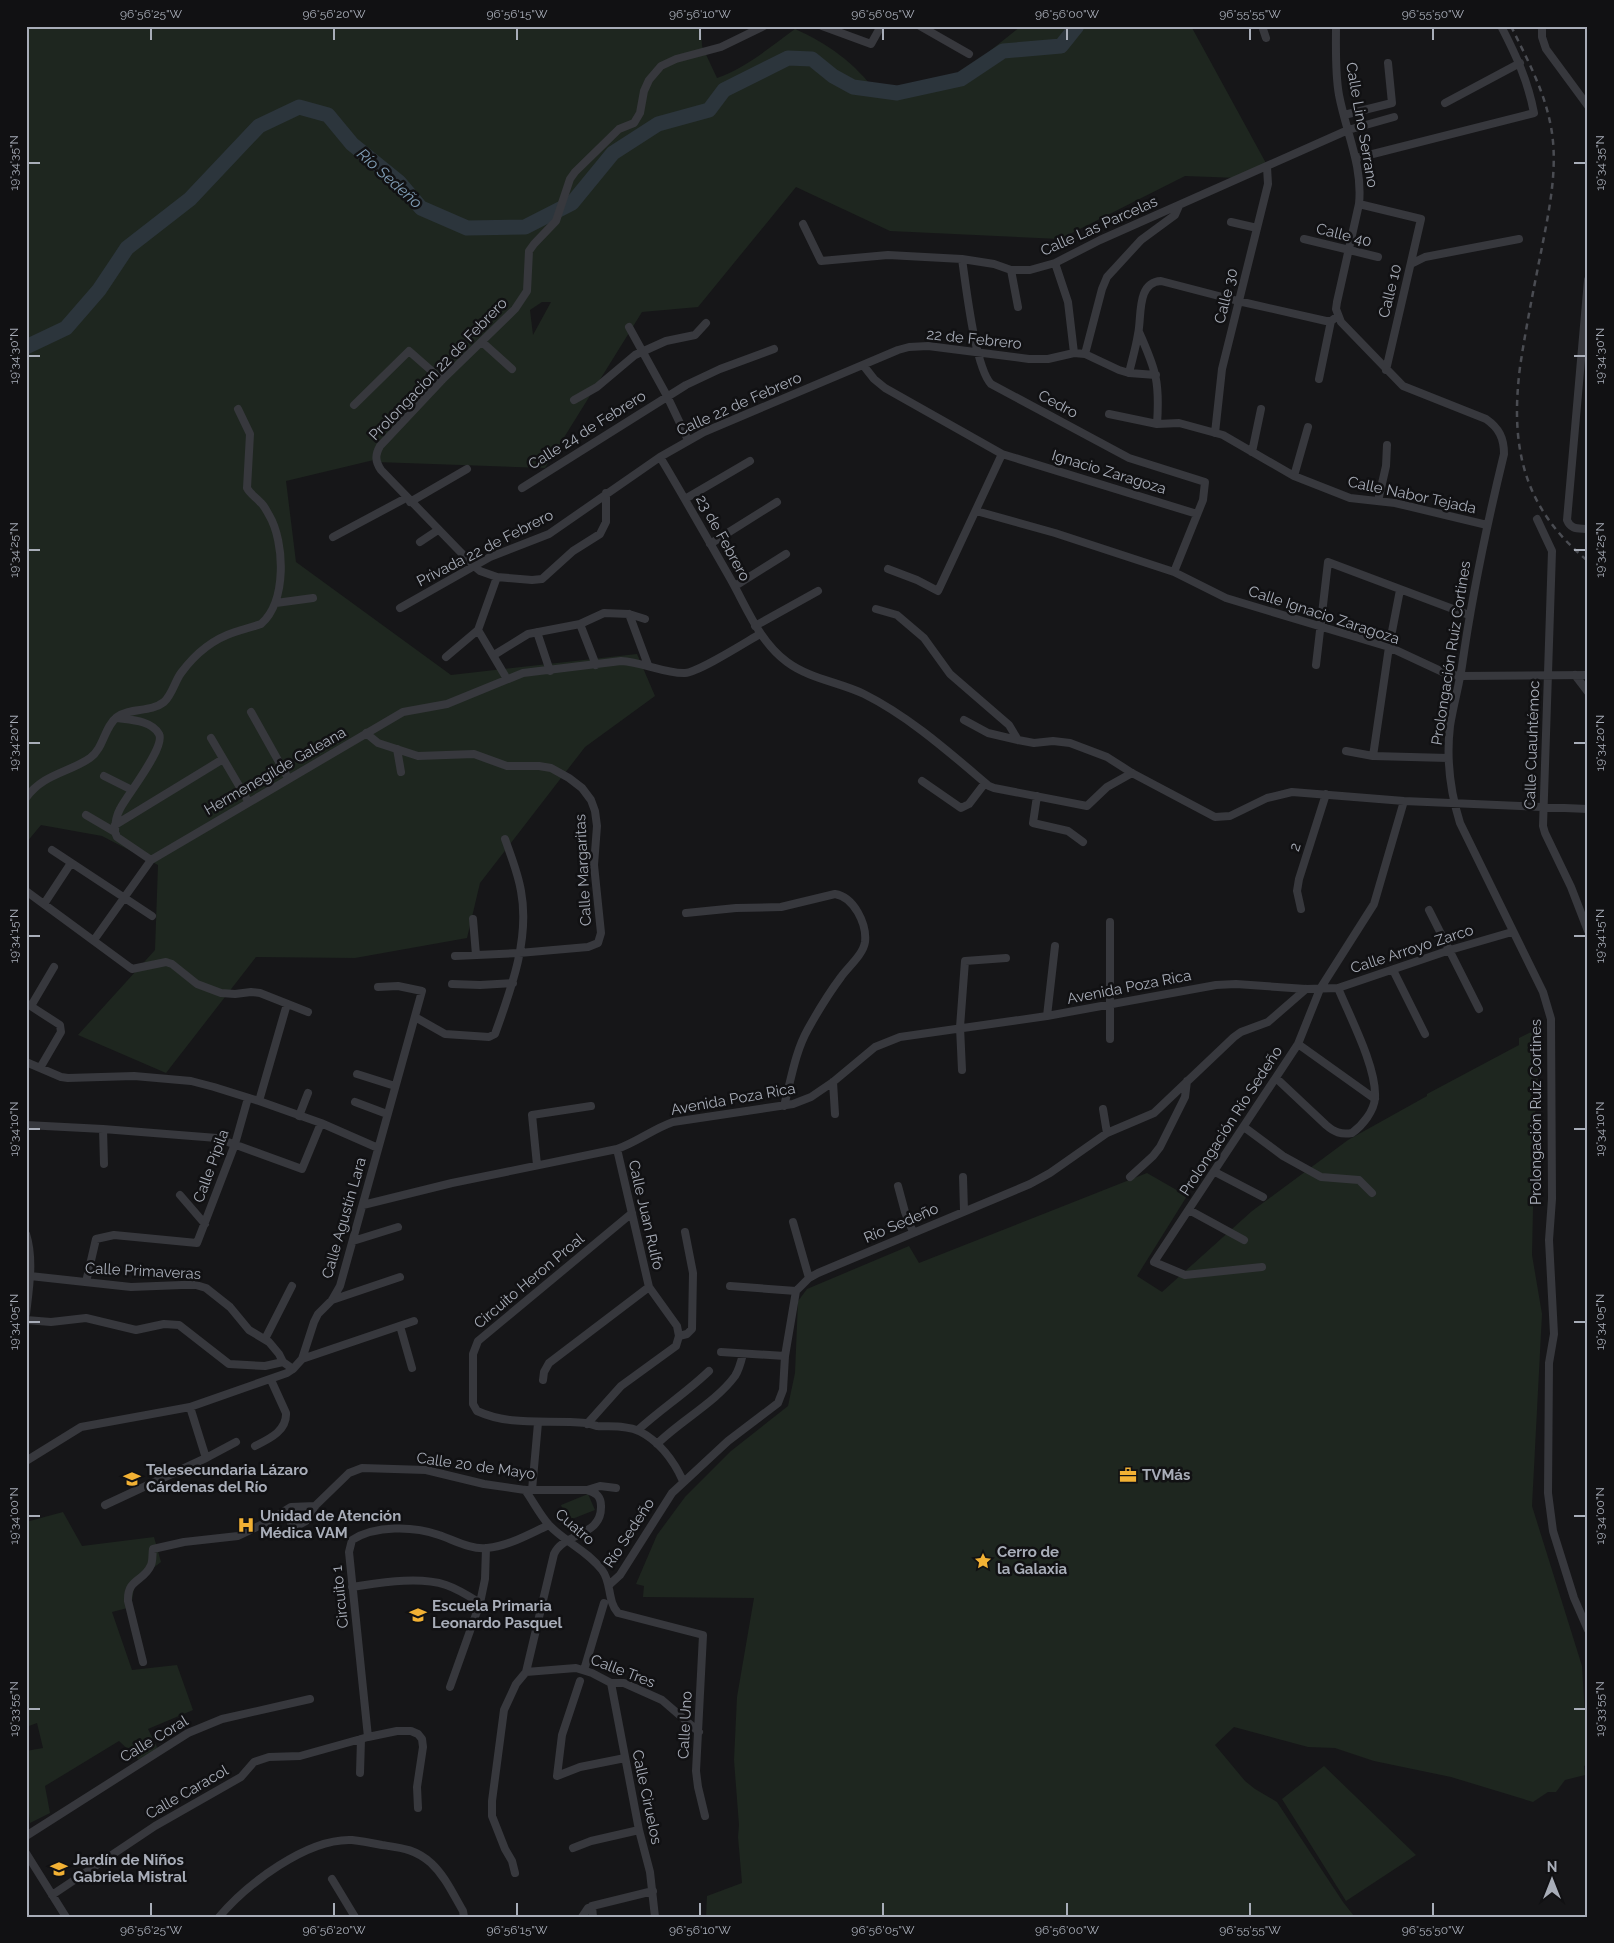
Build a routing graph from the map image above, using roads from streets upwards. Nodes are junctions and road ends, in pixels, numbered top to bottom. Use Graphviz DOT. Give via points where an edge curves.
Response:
graph roads {
  1 [pos="764,26"];
  2 [pos="822,26"];
  3 [pos="881,26"];
  4 [pos="920,26"];
  5 [pos="1262,26"];
  6 [pos="1336,26"];
  7 [pos="1501,26"];
  8 [pos="1542,26"];
  9 [pos="1266,38"];
  10 [pos="969,54"];
  11 [pos="1388,63"];
  12 [pos="1520,63"];
  13 [pos="1446,104"];
  14 [pos="1588,106"];
  15 [pos="1344,115"];
  16 [pos="1394,117"];
  17 [pos="1348,130"];
  18 [pos="1356,158"];
  19 [pos="1267,167"];
  20 [pos="1359,204"];
  21 [pos="1179,206"];
  22 [pos="1231,222"];
  23 [pos="803,224"];
  24 [pos="1258,228"];
  25 [pos="1304,239"];
  26 [pos="1519,239"];
  27 [pos="1348,250"];
  28 [pos="1378,258"];
  29 [pos="962,259"];
  30 [pos="1055,263"];
  31 [pos="1411,264"];
  32 [pos="1011,270"];
  33 [pos="1588,280"];
  34 [pos="1238,301"];
  35 [pos="1018,307"];
  36 [pos="1334,318"];
  37 [pos="706,323"];
  38 [pos="629,327"];
  39 [pos="1139,332"];
  40 [pos="482,342"];
  41 [pos="774,349"];
  42 [pos="643,350"];
  43 [pos="978,352"];
  44 [pos="1074,353"];
  45 [pos="1085,354"];
  46 [pos="1584,363"];
  47 [pos="862,365"];
  48 [pos="512,369"];
  49 [pos="1386,370"];
  50 [pos="1128,373"];
  51 [pos="1156,375"];
  52 [pos="1320,379"];
  53 [pos="442,380"];
  54 [pos="667,396"];
  55 [pos="574,400"];
  56 [pos="354,405"];
  57 [pos="238,409"];
  58 [pos="1262,409"];
  59 [pos="1110,414"];
  60 [pos="1156,424"];
  61 [pos="1308,427"];
  62 [pos="1215,433"];
  63 [pos="688,440"];
  64 [pos="1387,445"];
  65 [pos="1252,452"];
  66 [pos="1002,454"];
  67 [pos="660,457"];
  68 [pos="750,461"];
  69 [pos="467,469"];
  70 [pos="1294,476"];
  71 [pos="522,488"];
  72 [pos="606,493"];
  73 [pos="685,499"];
  74 [pos="408,500"];
  75 [pos="1378,501"];
  76 [pos="777,502"];
  77 [pos="976,511"];
  78 [pos="1197,514"];
  79 [pos="1537,519"];
  80 [pos="1487,525"];
  81 [pos="1588,529"];
  82 [pos="438,530"];
  83 [pos="333,537"];
  84 [pos="420,542"];
  85 [pos="710,544"];
  86 [pos="786,554"];
  87 [pos="474,566"];
  88 [pos="888,569"];
  89 [pos="1174,572"];
  90 [pos="497,576"];
  91 [pos="734,586"];
  92 [pos="818,590"];
  93 [pos="1400,590"];
  94 [pos="313,598"];
  95 [pos="276,603"];
  96 [pos="400,608"];
  97 [pos="876,608"];
  98 [pos="629,614"];
  99 [pos="1469,615"];
  100 [pos="645,619"];
  101 [pos="580,624"];
  102 [pos="755,626"];
  103 [pos="1321,626"];
  104 [pos="478,630"];
  105 [pos="537,632"];
  106 [pos="760,634"];
  107 [pos="1389,648"];
  108 [pos="494,655"];
  109 [pos="446,657"];
  110 [pos="596,665"];
  111 [pos="648,665"];
  112 [pos="1316,665"];
  113 [pos="550,671"];
  114 [pos="1548,675"];
  115 [pos="1575,675"];
  116 [pos="1588,675"];
  117 [pos="1460,676"];
  118 [pos="507,679"];
  119 [pos="1588,692"];
  120 [pos="252,712"];
  121 [pos="116,718"];
  122 [pos="964,720"];
  123 [pos="366,733"];
  124 [pos="211,738"];
  125 [pos="1018,740"];
  126 [pos="397,749"];
  127 [pos="1346,751"];
  128 [pos="1373,756"];
  129 [pos="1448,758"];
  130 [pos="223,759"];
  131 [pos="402,772"];
  132 [pos="1132,773"];
  133 [pos="104,776"];
  134 [pos="288,778"];
  135 [pos="922,781"];
  136 [pos="985,783"];
  137 [pos="132,790"];
  138 [pos="1326,794"];
  139 [pos="1037,796"];
  140 [pos="26,798"];
  141 [pos="248,801"];
  142 [pos="1404,801"];
  143 [pos="1454,804"];
  144 [pos="1543,807"];
  145 [pos="1588,810"];
  146 [pos="86,815"];
  147 [pos="115,828"];
  148 [pos="505,839"];
  149 [pos="1084,842"];
  150 [pos="52,850"];
  151 [pos="151,860"];
  152 [pos="71,863"];
  153 [pos="26,891"];
  154 [pos="124,898"];
  155 [pos="44,904"];
  156 [pos="1301,910"];
  157 [pos="1429,910"];
  158 [pos="686,913"];
  159 [pos="152,916"];
  160 [pos="473,919"];
  161 [pos="1110,922"];
  162 [pos="1588,931"];
  163 [pos="1512,932"];
  164 [pos="94,940"];
  165 [pos="1055,946"];
  166 [pos="1450,950"];
  167 [pos="519,953"];
  168 [pos="476,954"];
  169 [pos="455,956"];
  170 [pos="1006,958"];
  171 [pos="54,967"];
  172 [pos="1393,970"];
  173 [pos="513,983"];
  174 [pos="452,984"];
  175 [pos="378,987"];
  176 [pos="1338,988"];
  177 [pos="1306,989"];
  178 [pos="1320,989"];
  179 [pos="28,1004"];
  180 [pos="287,1004"];
  181 [pos="1110,1004"];
  182 [pos="1479,1009"];
  183 [pos="308,1012"];
  184 [pos="1047,1016"];
  185 [pos="415,1017"];
  186 [pos="960,1027"];
  187 [pos="1425,1034"];
  188 [pos="1110,1039"];
  189 [pos="1298,1044"];
  190 [pos="26,1062"];
  191 [pos="40,1068"];
  192 [pos="962,1070"];
  193 [pos="357,1074"];
  194 [pos="1276,1078"];
  195 [pos="1187,1081"];
  196 [pos="833,1082"];
  197 [pos="395,1086"];
  198 [pos="308,1093"];
  199 [pos="248,1098"];
  200 [pos="1375,1100"];
  201 [pos="259,1101"];
  202 [pos="355,1102"];
  203 [pos="591,1106"];
  204 [pos="784,1106"];
  205 [pos="1103,1110"];
  206 [pos="387,1114"];
  207 [pos="835,1114"];
  208 [pos="299,1116"];
  209 [pos="321,1123"];
  210 [pos="26,1125"];
  211 [pos="1244,1127"];
  212 [pos="103,1129"];
  213 [pos="1107,1133"];
  214 [pos="235,1144"];
  215 [pos="378,1148"];
  216 [pos="617,1149"];
  217 [pos="104,1164"];
  218 [pos="537,1165"];
  219 [pos="1214,1172"];
  220 [pos="963,1177"];
  221 [pos="1130,1177"];
  222 [pos="898,1186"];
  223 [pos="1372,1193"];
  224 [pos="180,1195"];
  225 [pos="1262,1197"];
  226 [pos="363,1205"];
  227 [pos="1189,1210"];
  228 [pos="964,1211"];
  229 [pos="632,1213"];
  230 [pos="792,1222"];
  231 [pos="204,1224"];
  232 [pos="398,1227"];
  233 [pos="684,1232"];
  234 [pos="913,1232"];
  235 [pos="27,1235"];
  236 [pos="1244,1240"];
  237 [pos="353,1241"];
  238 [pos="1262,1267"];
  239 [pos="30,1276"];
  240 [pos="400,1277"];
  241 [pos="809,1278"];
  242 [pos="86,1282"];
  243 [pos="292,1286"];
  244 [pos="730,1286"];
  245 [pos="648,1287"];
  246 [pos="796,1291"];
  247 [pos="332,1300"];
  248 [pos="26,1314"];
  249 [pos="26,1320"];
  250 [pos="414,1321"];
  251 [pos="400,1326"];
  252 [pos="679,1336"];
  253 [pos="265,1339"];
  254 [pos="721,1352"];
  255 [pos="744,1354"];
  256 [pos="785,1356"];
  257 [pos="302,1359"];
  258 [pos="283,1362"];
  259 [pos="412,1368"];
  260 [pos="293,1370"];
  261 [pos="709,1371"];
  262 [pos="271,1380"];
  263 [pos="543,1380"];
  264 [pos="190,1407"];
  265 [pos="538,1423"];
  266 [pos="587,1424"];
  267 [pos="638,1430"];
  268 [pos="236,1442"];
  269 [pos="657,1444"];
  270 [pos="255,1446"];
  271 [pos="206,1458"];
  272 [pos="26,1461"];
  273 [pos="683,1481"];
  274 [pos="616,1488"];
  275 [pos="529,1490"];
  276 [pos="587,1490"];
  277 [pos="105,1504"];
  278 [pos="315,1506"];
  279 [pos="286,1510"];
  280 [pos="549,1524"];
  281 [pos="568,1540"];
  282 [pos="486,1548"];
  283 [pos="609,1585"];
  284 [pos="352,1587"];
  285 [pos="480,1603"];
  286 [pos="604,1603"];
  287 [pos="1588,1630"];
  288 [pos="703,1635"];
  289 [pos="143,1662"];
  290 [pos="584,1670"];
  291 [pos="526,1672"];
  292 [pos="580,1681"];
  293 [pos="611,1683"];
  294 [pos="450,1687"];
  295 [pos="310,1699"];
  296 [pos="699,1732"];
  297 [pos="364,1738"];
  298 [pos="625,1758"];
  299 [pos="360,1773"];
  300 [pos="418,1808"];
  301 [pos="706,1816"];
  302 [pos="639,1830"];
  303 [pos="26,1836"];
  304 [pos="573,1848"];
  305 [pos="27,1857"];
  306 [pos="515,1873"];
  307 [pos="332,1880"];
  308 [pos="652,1891"];
  309 [pos="52,1895"];
  310 [pos="592,1906"];
  311 [pos="66,1917"];
  312 [pos="219,1917"];
  313 [pos="355,1917"];
  314 [pos="464,1917"];
  315 [pos="582,1917"];
  316 [pos="592,1917"];
  317 [pos="655,1917"];
  1 -- 40 [label="street, Prolongacion 22 de Febrero" via="721,47 668,61 661,66 649,80 634,123 619,130 575,172 556,221 529,252 528,284 523,298"];
  2 -- 3 [label="street" via="871,44"];
  4 -- 10 [label="street"];
  5 -- 9 [label="street"];
  6 -- 15 [label="street, Calle Lino Serrano" via="1337,74"];
  7 -- 12 [label="street"];
  8 -- 14 [label="street" via="1546,49"];
  11 -- 15 [label="street" via="1392,103"];
  12 -- 13 [label="street"];
  12 -- 18 [label="street" via="1534,113"];
  15 -- 17 [label="street, Calle Lino Serrano"];
  16 -- 17 [label="street, Calle Las Parcelas"];
  17 -- 18 [label="street, Calle Lino Serrano"];
  17 -- 19 [label="street, Calle Las Parcelas"];
  18 -- 20 [label="street, Calle Lino Serrano" via="1361,189"];
  19 -- 21 [label="street, Calle Las Parcelas"];
  19 -- 24 [label="street, Calle 30" via="1268,184"];
  20 -- 27 [label="street, Calle Lino Serrano"];
  20 -- 31 [label="street, Calle 10" via="1421,218"];
  21 -- 30 [label="street, Calle Las Parcelas"];
  21 -- 45 [label="street" via="1175,215 1141,240 1107,277"];
  22 -- 24 [label="street"];
  23 -- 29 [label="street, Calle Las Parcelas" via="821,261 888,255"];
  24 -- 34 [label="street, Calle 30"];
  25 -- 27 [label="street, Calle 40"];
  26 -- 31 [label="street" via="1425,257"];
  27 -- 28 [label="street, Calle 40"];
  27 -- 36 [label="street, Calle Lino Serrano"];
  29 -- 32 [label="street, Calle Las Parcelas"];
  29 -- 43 [label="street, Cedro"];
  30 -- 32 [label="street, Calle Las Parcelas" via="1030,270"];
  30 -- 44 [label="street" via="1068,302"];
  31 -- 49 [label="street, Calle 10"];
  32 -- 35 [label="street"];
  33 -- 46 [label="street"];
  34 -- 36 [label="street"];
  34 -- 39 [label="street" via="1156,281 1148,287 1142,300"];
  34 -- 62 [label="street, Calle 30" via="1222,369"];
  36 -- 49 [label="street"];
  36 -- 52 [label="street, Calle Lino Serrano"];
  37 -- 42 [label="street" via="695,335"];
  38 -- 42 [label="street"];
  39 -- 50 [label="street"];
  39 -- 51 [label="street"];
  40 -- 48 [label="street"];
  40 -- 53 [label="street, Prolongacion 22 de Febrero"];
  41 -- 54 [label="street, Calle 24 de Febrero" via="706,375"];
  42 -- 54 [label="street"];
  42 -- 55 [label="street" via="597,387"];
  43 -- 44 [label="street, 22 de Febrero" via="1029,359 1048,359"];
  43 -- 47 [label="street, 22 de Febrero" via="908,347"];
  43 -- 78 [label="street, Cedro" via="986,379 991,384 1116,452 1202,479 1205,482 1204,500"];
  44 -- 45 [label="street, 22 de Febrero"];
  45 -- 50 [label="street"];
  46 -- 81 [label="street" via="1567,520 1574,528"];
  47 -- 63 [label="street, Calle 22 de Febrero"];
  47 -- 66 [label="street, Ignacio Zaragoza" via="885,388"];
  49 -- 80 [label="street, Prolongación Ruiz Cortines" via="1407,389 1486,419 1501,434 1504,454"];
  50 -- 51 [label="street"];
  51 -- 60 [label="street"];
  53 -- 56 [label="street" via="409,351"];
  53 -- 74 [label="street, Prolongacion 22 de Febrero" via="377,452 377,464"];
  54 -- 63 [label="street"];
  54 -- 71 [label="street, Calle 24 de Febrero"];
  57 -- 95 [label="street" via="250,434 247,488 261,502 274,526 278,543 280,580"];
  58 -- 65 [label="street"];
  59 -- 60 [label="street, Calle Nabor Tejada"];
  60 -- 62 [label="street, Calle Nabor Tejada" via="1179,423"];
  61 -- 70 [label="street"];
  62 -- 65 [label="street, Calle Nabor Tejada"];
  63 -- 67 [label="street, Calle 22 de Febrero"];
  64 -- 75 [label="street"];
  65 -- 70 [label="street, Calle Nabor Tejada"];
  66 -- 77 [label="street"];
  66 -- 78 [label="street, Ignacio Zaragoza"];
  67 -- 72 [label="street, Calle 22 de Febrero"];
  67 -- 73 [label="street, 23 de Febrero"];
  68 -- 73 [label="street"];
  69 -- 74 [label="street"];
  70 -- 75 [label="street, Calle Nabor Tejada" via="1350,498"];
  72 -- 87 [label="street, Privada 22 de Febrero" via="549,534"];
  72 -- 90 [label="street, Prolongacion 22 de Febrero" via="604,529 566,557 546,577 537,580"];
  73 -- 85 [label="street, 23 de Febrero"];
  74 -- 82 [label="street, Prolongacion 22 de Febrero"];
  74 -- 83 [label="street"];
  75 -- 80 [label="street, Calle Nabor Tejada"];
  76 -- 85 [label="street"];
  77 -- 88 [label="street" via="938,591"];
  77 -- 89 [label="street, Calle Ignacio Zaragoza"];
  78 -- 89 [label="street"];
  79 -- 114 [label="street, Calle Cuauhtémoc" via="1552,550"];
  80 -- 99 [label="street, Prolongación Ruiz Cortines"];
  82 -- 84 [label="street"];
  82 -- 87 [label="street, Prolongacion 22 de Febrero"];
  85 -- 91 [label="street, 23 de Febrero"];
  86 -- 91 [label="street"];
  87 -- 90 [label="street, Prolongacion 22 de Febrero"];
  87 -- 96 [label="street, Privada 22 de Febrero"];
  89 -- 103 [label="street, Calle Ignacio Zaragoza" via="1226,598"];
  90 -- 104 [label="street"];
  91 -- 102 [label="street, 23 de Febrero"];
  92 -- 102 [label="street"];
  93 -- 99 [label="street"];
  93 -- 103 [label="street" via="1328,562"];
  93 -- 107 [label="street"];
  94 -- 95 [label="street"];
  95 -- 121 [label="street" via="261,624 218,639 200,652 178,677 163,703"];
  97 -- 125 [label="street" via="897,615 924,638 950,674 1009,725"];
  98 -- 100 [label="street"];
  98 -- 101 [label="street" via="604,613"];
  98 -- 111 [label="street"];
  99 -- 117 [label="street, Prolongación Ruiz Cortines"];
  101 -- 105 [label="street"];
  101 -- 110 [label="street"];
  102 -- 106 [label="street, 23 de Febrero"];
  103 -- 107 [label="street, Calle Ignacio Zaragoza"];
  103 -- 112 [label="street"];
  104 -- 108 [label="street"];
  104 -- 109 [label="street"];
  105 -- 108 [label="street"];
  105 -- 113 [label="street"];
  106 -- 111 [label="street, Hermenegilde Galeana" via="693,672 676,672"];
  106 -- 136 [label="street, 23 de Febrero" via="776,653 806,673 865,694 931,738"];
  107 -- 117 [label="street, Calle Ignacio Zaragoza" via="1447,674"];
  107 -- 128 [label="street"];
  108 -- 118 [label="street"];
  110 -- 111 [label="street, Hermenegilde Galeana" via="621,661"];
  110 -- 113 [label="street, Hermenegilde Galeana"];
  113 -- 118 [label="street, Hermenegilde Galeana" via="523,673"];
  114 -- 115 [label="street, Calle Ignacio Zaragoza"];
  114 -- 117 [label="street, Calle Ignacio Zaragoza"];
  114 -- 144 [label="street, Calle Cuauhtémoc"];
  115 -- 116 [label="street, Calle Ignacio Zaragoza"];
  115 -- 119 [label="street"];
  117 -- 129 [label="street, Prolongación Ruiz Cortines"];
  118 -- 123 [label="street, Hermenegilde Galeana" via="447,704 403,712"];
  120 -- 134 [label="street"];
  121 -- 137 [label="street" via="148,724 160,737 160,743"];
  121 -- 140 [label="street" via="97,752 49,777"];
  122 -- 125 [label="street" via="988,733"];
  123 -- 126 [label="street, Calle Margaritas" via="378,743"];
  123 -- 134 [label="street, Hermenegilde Galeana"];
  124 -- 130 [label="street"];
  125 -- 132 [label="street" via="1070,743 1107,757"];
  126 -- 131 [label="street"];
  126 -- 167 [label="street, Calle Margaritas" via="418,756 474,754 507,766 545,767 569,778 591,800 597,826 594,865 600,933 598,943 588,947"];
  127 -- 128 [label="street"];
  128 -- 129 [label="street"];
  129 -- 143 [label="street, Prolongación Ruiz Cortines"];
  130 -- 141 [label="street"];
  130 -- 147 [label="street"];
  132 -- 138 [label="street" via="1216,817 1230,816 1278,794"];
  132 -- 139 [label="street" via="1107,787 1087,806"];
  133 -- 137 [label="street"];
  134 -- 141 [label="street, Hermenegilde Galeana"];
  135 -- 136 [label="street" via="961,808 969,804"];
  136 -- 139 [label="street" via="994,788"];
  137 -- 147 [label="street" via="120,810"];
  138 -- 142 [label="street"];
  138 -- 156 [label="street, 2" via="1299,879 1297,891"];
  139 -- 149 [label="street" via="1033,823 1068,831"];
  141 -- 151 [label="street, Hermenegilde Galeana"];
  142 -- 143 [label="street"];
  142 -- 178 [label="street, Prolongación Río Sedeño" via="1374,904"];
  143 -- 144 [label="street"];
  143 -- 163 [label="street, Prolongación Ruiz Cortines"];
  144 -- 145 [label="street"];
  144 -- 162 [label="street, Calle Cuauhtémoc" via="1545,833"];
  146 -- 147 [label="street"];
  147 -- 151 [label="street" via="117,837"];
  148 -- 167 [label="street" via="522,892 523,927"];
  150 -- 152 [label="street"];
  151 -- 154 [label="street, Hermenegilde Galeana"];
  152 -- 154 [label="street"];
  152 -- 155 [label="street"];
  153 -- 155 [label="street"];
  154 -- 159 [label="street"];
  154 -- 164 [label="street, Hermenegilde Galeana"];
  155 -- 164 [label="street"];
  157 -- 166 [label="street"];
  158 -- 204 [label="street" via="781,907 835,894 849,900 855,909 861,921 863,948 808,1030 795,1062"];
  160 -- 168 [label="street"];
  161 -- 181 [label="street"];
  163 -- 166 [label="street, Calle Arroyo Zarco"];
  163 -- 287 [label="street, Prolongación Ruiz Cortines" via="1543,992 1551,1019 1552,1199 1549,1240 1554,1334 1549,1363 1548,1493 1553,1531 1574,1598"];
  164 -- 180 [label="street" via="132,969 166,962 197,984 221,994 260,993"];
  165 -- 184 [label="street"];
  166 -- 172 [label="street, Calle Arroyo Zarco"];
  166 -- 182 [label="street"];
  167 -- 168 [label="street"];
  167 -- 173 [label="street"];
  168 -- 169 [label="street"];
  170 -- 186 [label="street" via="965,961"];
  171 -- 179 [label="street"];
  172 -- 176 [label="street, Calle Arroyo Zarco"];
  172 -- 187 [label="street"];
  173 -- 174 [label="street"];
  173 -- 185 [label="street" via="493,1037 445,1034"];
  175 -- 185 [label="street, Calle Agustín Lara" via="398,986 422,991"];
  176 -- 178 [label="street, Calle Arroyo Zarco"];
  176 -- 200 [label="street" via="1369,1064"];
  177 -- 178 [label="street"];
  177 -- 181 [label="street, Avenida Poza Rica" via="1216,985"];
  177 -- 195 [label="street, Río Sedeño" via="1268,1022 1234,1037"];
  178 -- 189 [label="street, Prolongación Río Sedeño"];
  179 -- 191 [label="street" via="61,1028"];
  180 -- 183 [label="street"];
  180 -- 201 [label="street"];
  181 -- 184 [label="street, Avenida Poza Rica"];
  181 -- 188 [label="street"];
  184 -- 186 [label="street, Avenida Poza Rica"];
  185 -- 197 [label="street, Calle Agustín Lara"];
  186 -- 192 [label="street"];
  186 -- 196 [label="street, Avenida Poza Rica" via="887,1041"];
  189 -- 194 [label="street, Prolongación Río Sedeño"];
  189 -- 200 [label="street"];
  190 -- 191 [label="street"];
  191 -- 199 [label="street" via="68,1078 134,1076 191,1081"];
  193 -- 197 [label="street"];
  194 -- 200 [label="street" via="1340,1134 1357,1130 1371,1112"];
  194 -- 211 [label="street, Prolongación Río Sedeño"];
  195 -- 213 [label="street, Río Sedeño" via="1154,1113"];
  195 -- 221 [label="street" via="1185,1097 1160,1147"];
  196 -- 204 [label="street, Avenida Poza Rica" via="811,1097"];
  196 -- 207 [label="street"];
  197 -- 206 [label="street, Calle Agustín Lara"];
  198 -- 208 [label="street"];
  199 -- 201 [label="street"];
  199 -- 214 [label="street, Calle Pípila"];
  201 -- 208 [label="street"];
  202 -- 206 [label="street"];
  203 -- 218 [label="street" via="532,1115"];
  204 -- 216 [label="street, Avenida Poza Rica" via="673,1122"];
  205 -- 213 [label="street"];
  206 -- 215 [label="street, Calle Agustín Lara"];
  208 -- 209 [label="street"];
  209 -- 214 [label="street" via="302,1170"];
  209 -- 215 [label="street"];
  210 -- 212 [label="street"];
  211 -- 219 [label="street, Prolongación Río Sedeño"];
  211 -- 223 [label="street" via="1283,1156 1321,1177 1359,1180"];
  212 -- 214 [label="street" via="199,1136"];
  212 -- 217 [label="street"];
  213 -- 228 [label="street, Río Sedeño" via="1040,1179"];
  214 -- 231 [label="street, Calle Pípila"];
  215 -- 226 [label="street, Calle Agustín Lara"];
  216 -- 218 [label="street, Avenida Poza Rica"];
  216 -- 229 [label="street, Calle Juan Rulfo"];
  218 -- 226 [label="street, Avenida Poza Rica"];
  219 -- 225 [label="street"];
  219 -- 227 [label="street, Prolongación Río Sedeño"];
  220 -- 228 [label="street"];
  222 -- 234 [label="street"];
  224 -- 231 [label="street"];
  226 -- 237 [label="street, Calle Agustín Lara"];
  227 -- 236 [label="street"];
  227 -- 238 [label="street, Prolongación Río Sedeño" via="1154,1262 1185,1275"];
  228 -- 234 [label="street, Río Sedeño"];
  229 -- 245 [label="street, Calle Juan Rulfo"];
  229 -- 265 [label="street, Circuito Heron Proal" via="484,1335 474,1348 473,1404 476,1412 500,1420"];
  230 -- 241 [label="street"];
  231 -- 242 [label="street, Calle Pípila" via="197,1243 114,1235 96,1239"];
  232 -- 237 [label="street"];
  233 -- 252 [label="street" via="693,1273 692,1320 690,1333"];
  234 -- 241 [label="street, Río Sedeño"];
  235 -- 239 [label="street"];
  237 -- 247 [label="street, Calle Agustín Lara" via="340,1286"];
  239 -- 242 [label="street, Calle Primaveras"];
  239 -- 248 [label="street"];
  240 -- 247 [label="street"];
  241 -- 246 [label="street, Río Sedeño"];
  242 -- 253 [label="street, Calle Primaveras" via="130,1287 196,1285 206,1288 230,1307 249,1330"];
  243 -- 253 [label="street"];
  244 -- 246 [label="street"];
  245 -- 252 [label="street, Calle Juan Rulfo" via="677,1326"];
  245 -- 263 [label="street, Calle Juan Rulfo" via="549,1363"];
  246 -- 256 [label="street, Río Sedeño"];
  247 -- 257 [label="street, Calle Agustín Lara" via="318,1314"];
  249 -- 258 [label="street" via="51,1322 86,1318 136,1330 172,1323 229,1364 265,1366"];
  250 -- 251 [label="street"];
  251 -- 257 [label="street"];
  251 -- 259 [label="street"];
  252 -- 266 [label="street" via="676,1346 621,1386"];
  253 -- 258 [label="street, Calle Primaveras"];
  254 -- 255 [label="street"];
  255 -- 256 [label="street"];
  255 -- 269 [label="street" via="732,1379"];
  256 -- 273 [label="street, Río Sedeño" via="783,1390 778,1403 733,1436"];
  257 -- 260 [label="street, Calle Agustín Lara"];
  258 -- 260 [label="street, Calle Primaveras"];
  260 -- 262 [label="street, Calle Agustín Lara"];
  261 -- 267 [label="street"];
  262 -- 264 [label="street, Calle Agustín Lara"];
  262 -- 270 [label="street" via="287,1419 279,1432"];
  264 -- 271 [label="street"];
  264 -- 272 [label="street, Calle Agustín Lara" via="81,1427"];
  265 -- 266 [label="street"];
  265 -- 275 [label="street"];
  266 -- 267 [label="street"];
  267 -- 269 [label="street"];
  268 -- 271 [label="street"];
  269 -- 273 [label="street" via="673,1461"];
  271 -- 277 [label="street"];
  273 -- 283 [label="street, Río Sedeño" via="663,1505 620,1575"];
  274 -- 276 [label="street, Calle 20 de Mayo" via="600,1486"];
  275 -- 276 [label="street, Calle 20 de Mayo"];
  275 -- 278 [label="street, Calle 20 de Mayo" via="484,1484 426,1470 362,1468 349,1473"];
  275 -- 280 [label="street, Cuatro"];
  276 -- 281 [label="street" via="599,1497 601,1513 593,1527"];
  278 -- 279 [label="street"];
  278 -- 279 [label="street, Calle 20 de Mayo" via="306,1521 293,1528"];
  279 -- 289 [label="street" via="238,1536 153,1549 151,1566 133,1583 128,1594"];
  280 -- 281 [label="street, Cuatro"];
  280 -- 282 [label="street, Circuito 1" via="516,1540"];
  281 -- 283 [label="street, Cuatro" via="602,1570"];
  281 -- 291 [label="street" via="560,1544 554,1554"];
  282 -- 284 [label="street, Circuito 1" via="465,1545 429,1532 373,1531 358,1536 349,1546"];
  282 -- 285 [label="street"];
  283 -- 288 [label="street, Cuatro" via="618,1613"];
  284 -- 285 [label="street" via="428,1581 454,1588"];
  284 -- 297 [label="street, Circuito 1"];
  285 -- 294 [label="street"];
  286 -- 290 [label="street"];
  288 -- 296 [label="street, Calle Uno"];
  290 -- 291 [label="street, Calle Tres" via="565,1668"];
  290 -- 293 [label="street, Calle Tres"];
  291 -- 306 [label="street" via="516,1684 504,1710 492,1801 492,1816"];
  292 -- 298 [label="street" via="562,1735 557,1776 580,1767"];
  293 -- 296 [label="street, Calle Tres" via="624,1683 662,1700"];
  293 -- 298 [label="street, Calle Ciruelos"];
  295 -- 303 [label="street, Calle Coral" via="222,1719 188,1733"];
  296 -- 301 [label="street, Calle Uno" via="697,1780"];
  297 -- 299 [label="street, Circuito 1"];
  297 -- 300 [label="street, Calle Caracol" via="404,1730 418,1734 422,1739"];
  297 -- 309 [label="street, Calle Caracol" via="300,1756 254,1762 241,1777 155,1826"];
  298 -- 302 [label="street, Calle Ciruelos"];
  302 -- 304 [label="street"];
  302 -- 308 [label="street, Calle Ciruelos"];
  305 -- 309 [label="street"];
  307 -- 313 [label="street"];
  308 -- 310 [label="street"];
  308 -- 317 [label="street, Calle Ciruelos"];
  309 -- 311 [label="street"];
  310 -- 315 [label="street"];
  310 -- 316 [label="street"];
  312 -- 314 [label="street" via="241,1895 292,1857 319,1846 350,1840 411,1849 440,1871"];
}
